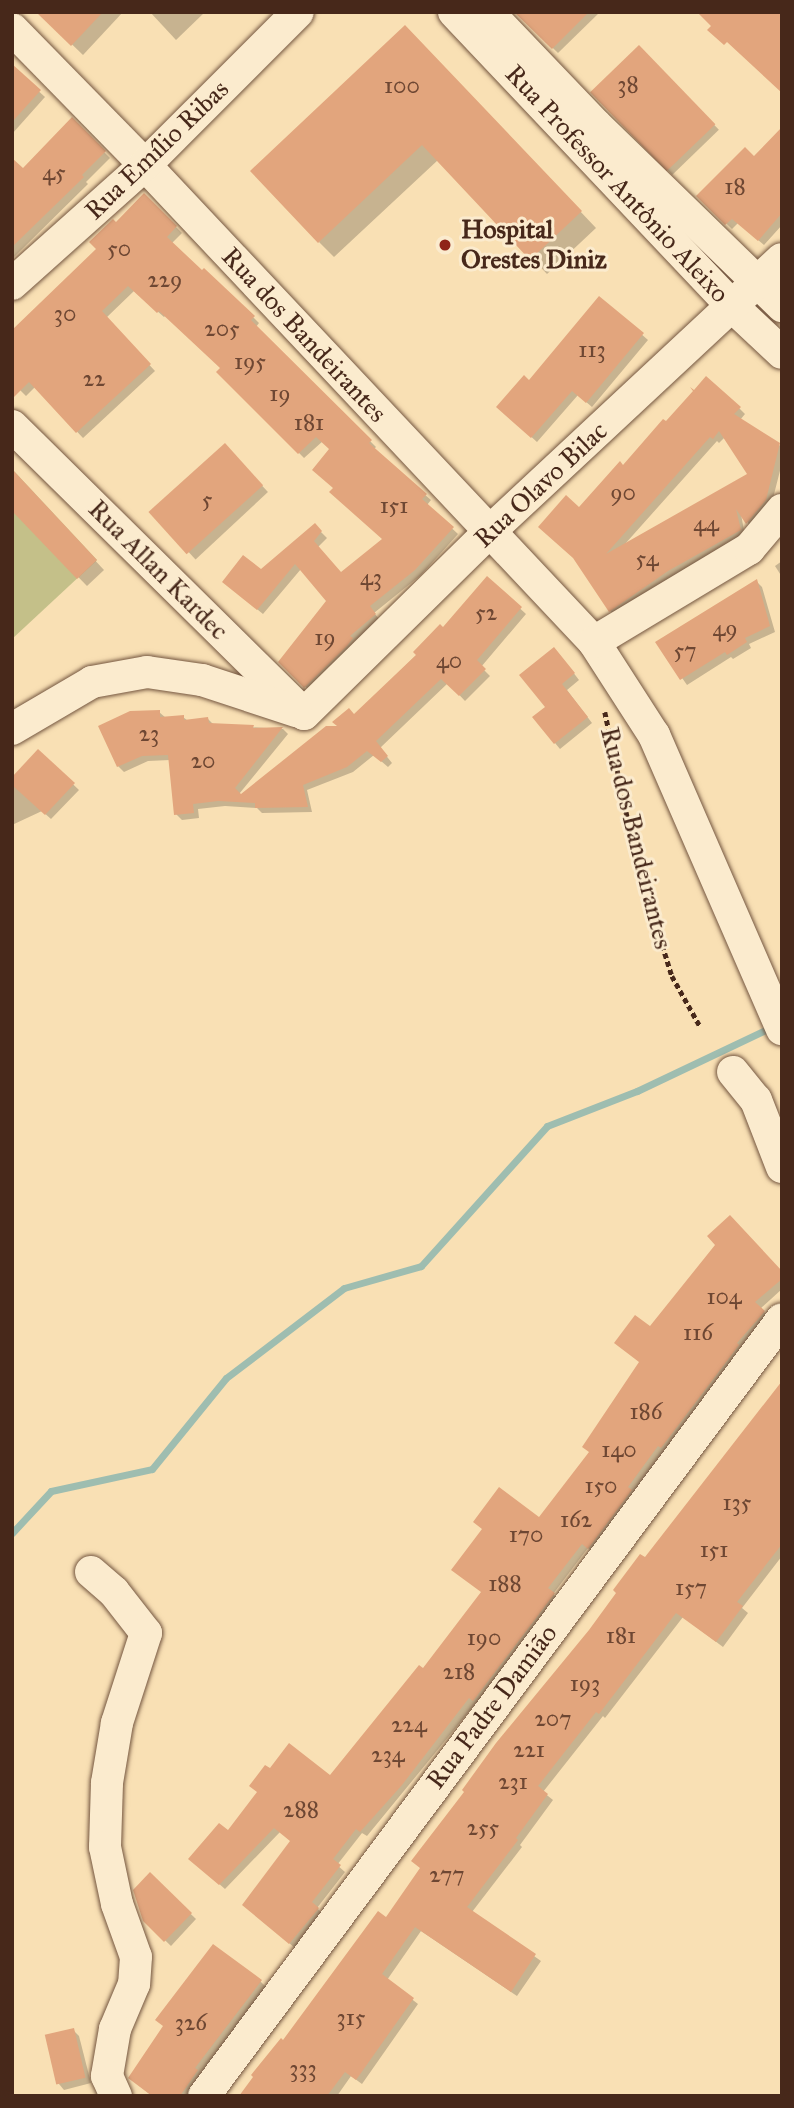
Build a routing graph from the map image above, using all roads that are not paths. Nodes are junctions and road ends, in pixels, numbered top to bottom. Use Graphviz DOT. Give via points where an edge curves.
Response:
graph roads {
  1 [pos="298,12"];
  2 [pos="454,12"];
  3 [pos="490,26"];
  4 [pos="12,29"];
  5 [pos="586,132"];
  6 [pos="145,165"];
  7 [pos="782,259"];
  8 [pos="12,284"];
  9 [pos="757,284"];
  10 [pos="782,306"];
  11 [pos="733,307"];
  12 [pos="782,353"];
  13 [pos="12,426"];
  14 [pos="782,510"];
  15 [pos="489,532"];
  16 [pos="594,642"];
  17 [pos="304,714"];
  18 [pos="12,729"];
  19 [pos="782,1029"];
  20 [pos="733,1072"];
  21 [pos="782,1167"];
  22 [pos="782,1319"];
  23 [pos="91,1572"];
  24 [pos="116,2096"];
  25 [pos="204,2096"];
  1 -- 6 [label="street, Rua Emílio Ribas"];
  2 -- 3 [label="street, Rua Professor Antônio Aleixo"];
  3 -- 5 [label="street, Rua Professor Antônio Aleixo"];
  4 -- 6 [label="street, Rua dos Bandeirantes"];
  5 -- 9 [label="street, Rua Professor Antônio Aleixo"];
  5 -- 11 [label="street, Rua Professor Antônio Aleixo"];
  6 -- 8 [label="street, Rua Emílio Ribas"];
  6 -- 15 [label="street, Rua dos Bandeirantes"];
  7 -- 9 [label="street, Rua Olavo Bilac"];
  9 -- 10 [label="street, Rua Professor Antônio Aleixo"];
  9 -- 11 [label="street, Rua Olavo Bilac"];
  11 -- 12 [label="street, Rua Professor Antônio Aleixo"];
  11 -- 15 [label="street, Rua Olavo Bilac"];
  13 -- 17 [label="street, Rua Allan Kardec"];
  14 -- 16 [label="street" via="749,549"];
  15 -- 16 [label="street, Rua dos Bandeirantes"];
  15 -- 17 [label="street, Rua Olavo Bilac"];
  16 -- 19 [label="street, Rua dos Bandeirantes" via="654,734"];
  17 -- 18 [label="street" via="202,680 147,672 92,682"];
  20 -- 21 [label="street" via="757,1100"];
  22 -- 25 [label="street, Rua Padre Damião"];
  23 -- 24 [label="street" via="114,1592 145,1633 117,1723 107,1783 105,1847 117,1904 136,1957 134,1984 115,2029 107,2076"];
}
